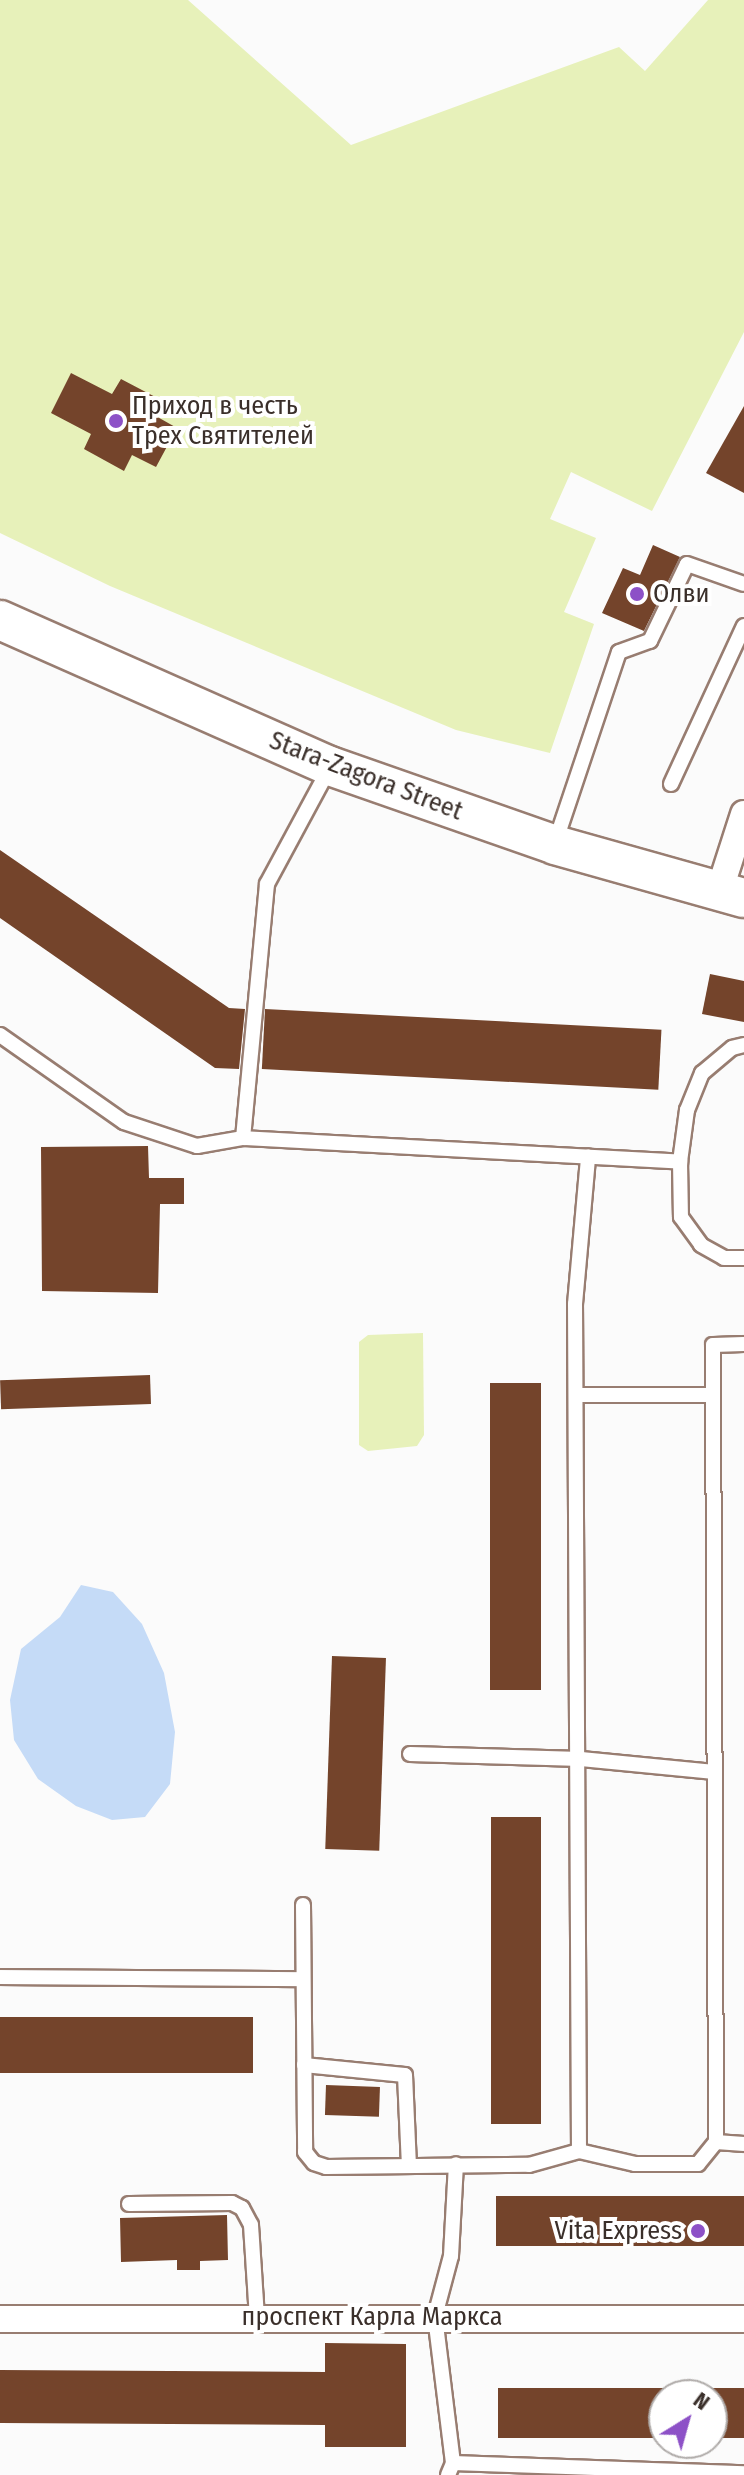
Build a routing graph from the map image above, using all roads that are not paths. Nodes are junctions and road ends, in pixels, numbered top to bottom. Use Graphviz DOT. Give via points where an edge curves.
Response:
graph roads {
  1 [pos="744,584"];
  2 [pos="0,620"];
  3 [pos="744,626"];
  4 [pos="330,766"];
  5 [pos="671,784"];
  6 [pos="744,814"];
  7 [pos="555,845"];
  8 [pos="731,895"];
  9 [pos="0,1035"];
  10 [pos="744,1045"];
  11 [pos="243,1138"];
  12 [pos="588,1157"];
  13 [pos="680,1162"];
  14 [pos="744,1258"];
  15 [pos="744,1344"];
  16 [pos="576,1395"];
  17 [pos="711,1395"];
  18 [pos="410,1754"];
  19 [pos="581,1759"];
  20 [pos="714,1772"];
  21 [pos="303,1905"];
  22 [pos="0,1977"];
  23 [pos="303,1979"];
  24 [pos="304,2065"];
  25 [pos="716,2142"];
  26 [pos="744,2144"];
  27 [pos="579,2151"];
  28 [pos="456,2164"];
  29 [pos="409,2165"];
  30 [pos="129,2204"];
  31 [pos="435,2316"];
  32 [pos="257,2317"];
  33 [pos="0,2319"];
  34 [pos="744,2319"];
  35 [pos="450,2469"];
  36 [pos="583,2471"];
  37 [pos="720,2473"];
  38 [pos="744,2473"];
  1 -- 7 [label="lane" via="687,564 650,641 619,652"];
  2 -- 4 [label="main road, Stara-Zagora Street"];
  3 -- 5 [label="lane"];
  4 -- 7 [label="main road, Stara-Zagora Street"];
  4 -- 11 [label="lane" via="267,884"];
  6 -- 8 [label="street"];
  7 -- 8 [label="main road, Stara-Zagora Street"];
  9 -- 11 [label="lane" via="124,1122 197,1146"];
  10 -- 13 [label="lane" via="732,1048 702,1073 687,1110"];
  11 -- 12 [label="lane"];
  12 -- 13 [label="lane"];
  12 -- 16 [label="lane" via="575,1304"];
  13 -- 14 [label="lane" via="681,1217 701,1245 724,1258"];
  15 -- 17 [label="lane" via="713,1345"];
  16 -- 17 [label="lane"];
  16 -- 19 [label="lane"];
  17 -- 20 [label="lane"];
  18 -- 19 [label="lane"];
  19 -- 20 [label="lane"];
  19 -- 27 [label="lane"];
  20 -- 25 [label="lane"];
  21 -- 23 [label="lane"];
  22 -- 23 [label="lane"];
  23 -- 24 [label="lane"];
  24 -- 29 [label="lane" via="405,2075"];
  24 -- 29 [label="lane" via="305,2152 314,2163"];
  25 -- 26 [label="lane"];
  25 -- 27 [label="lane" via="698,2164 635,2164"];
  27 -- 28 [label="lane" via="529,2165"];
  28 -- 29 [label="lane"];
  28 -- 31 [label="lane" via="451,2256"];
  30 -- 32 [label="lane" via="232,2203 242,2208 251,2225"];
  31 -- 32 [label="street, проспект Карла Маркса"];
  31 -- 34 [label="street, проспект Карла Маркса"];
  31 -- 35 [label="lane"];
  32 -- 33 [label="street, проспект Карла Маркса"];
  35 -- 36 [label="lane"];
  36 -- 37 [label="lane"];
  37 -- 38 [label="lane"];
}
